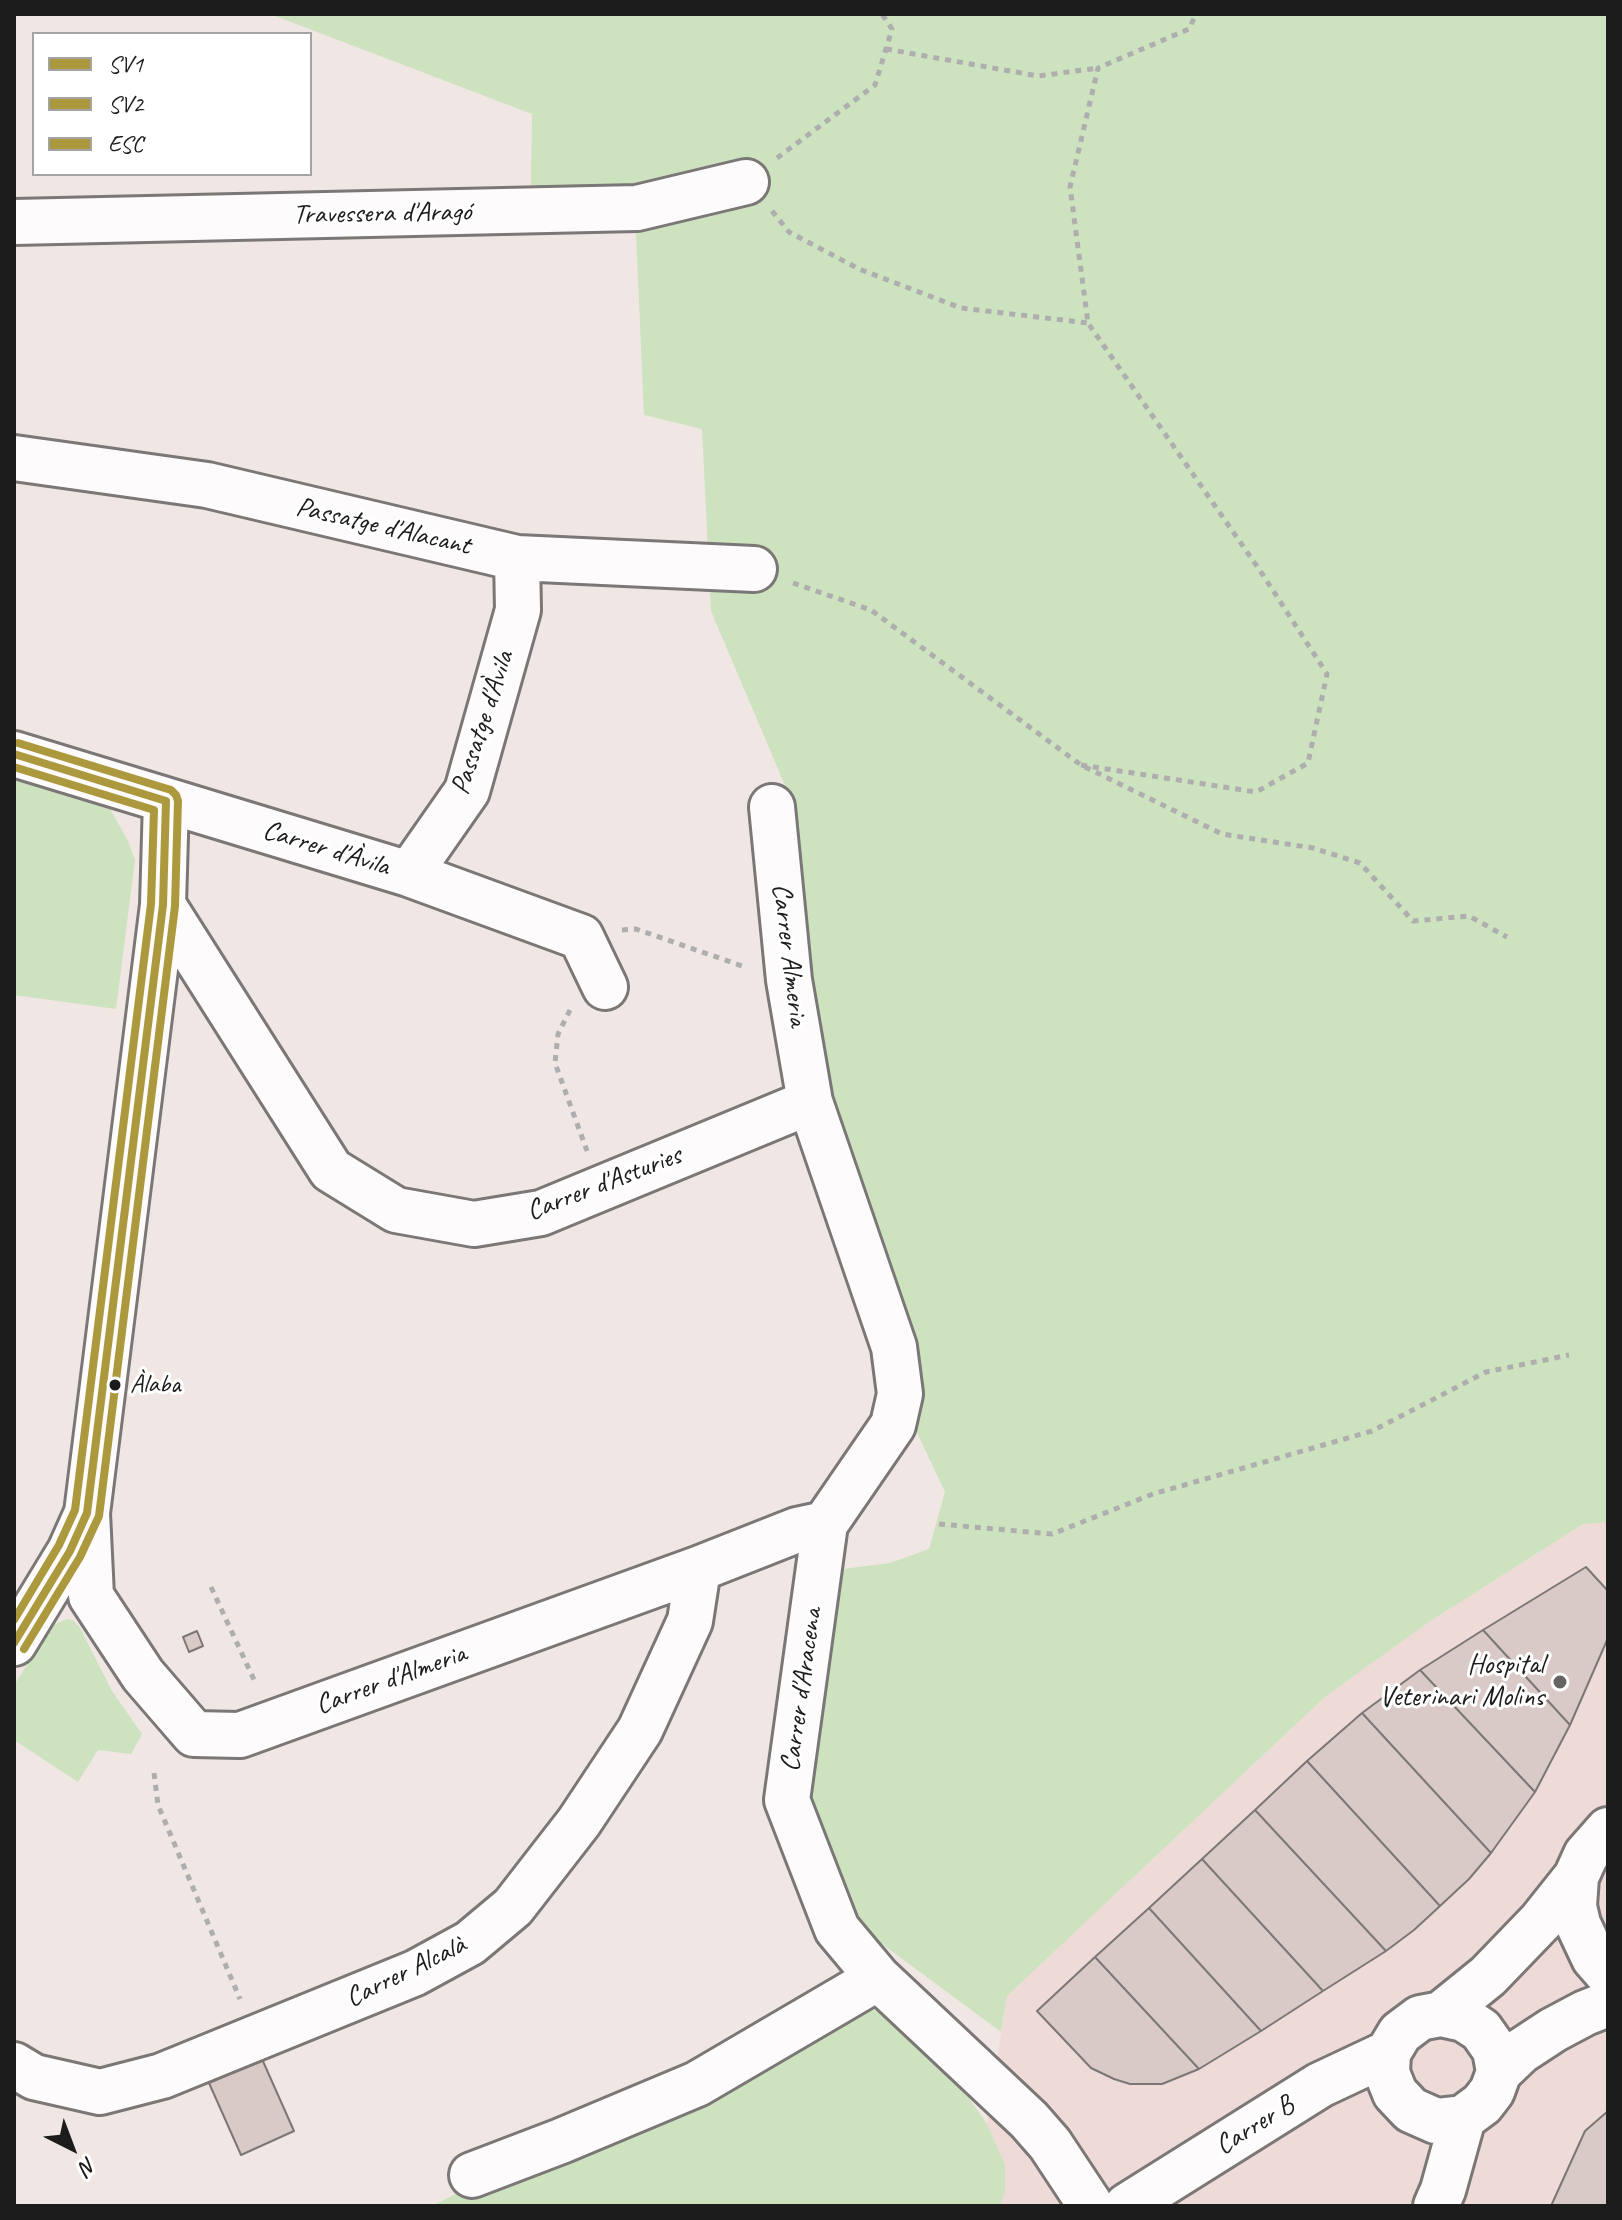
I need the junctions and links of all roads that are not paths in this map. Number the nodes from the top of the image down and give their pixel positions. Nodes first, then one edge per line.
1 (746, 182) road end
2 (14, 222) edge
3 (14, 458) edge
4 (517, 558) junction
5 (754, 569) road end
6 (14, 754) edge
7 (166, 801) junction
8 (772, 807) dead end
9 (409, 874) junction
10 (163, 905) junction
11 (605, 987) dead end
12 (810, 1102) junction
13 (87, 1513) junction
14 (825, 1524) junction
15 (698, 1569) junction
16 (46, 1590) junction
17 (91, 1596) junction
18 (14, 1643) edge
19 (1608, 1830) edge
20 (1576, 1877) junction
21 (1608, 1974) edge
22 (878, 1978) junction
23 (1608, 2004) edge
24 (1441, 2014) junction
25 (1388, 2053) junction
26 (14, 2065) edge
27 (1499, 2072) junction
28 (1463, 2118) junction
29 (472, 2175) dead end
30 (1091, 2206) edge
31 (1127, 2206) edge
32 (1436, 2206) edge

1 - 2 street, Travessera d'Aragó
3 - 4 street, Passatge d'Alacant
4 - 5 street, Passatge d'Alacant
4 - 9 street, Passatge d'Àvila
6 - 7 street, Carrer d'Àvila
7 - 9 street, Carrer d'Àvila
7 - 10 street
8 - 12 street, Carrer Almeria
9 - 11 street, Carrer d'Àvila
10 - 12 street, Carrer d'Asturies
10 - 13 street
12 - 14 street, Carrer d'Aracena
13 - 16 street
13 - 17 street
14 - 15 street, Carrer d'Almeria
14 - 22 street, Carrer d'Aracena
15 - 17 street, Carrer d'Almeria
15 - 26 street, Carrer Alcalà
16 - 17 street
16 - 18 street
19 - 20 street, Carrer B
20 - 21 street
20 - 24 street, Carrer B
22 - 29 street
22 - 30 street, Carrer d'Aracena
23 - 27 street
24 - 25 street, Carrer B
24 - 27 street
25 - 28 street
25 - 31 street, Carrer B
27 - 28 street
28 - 32 street

